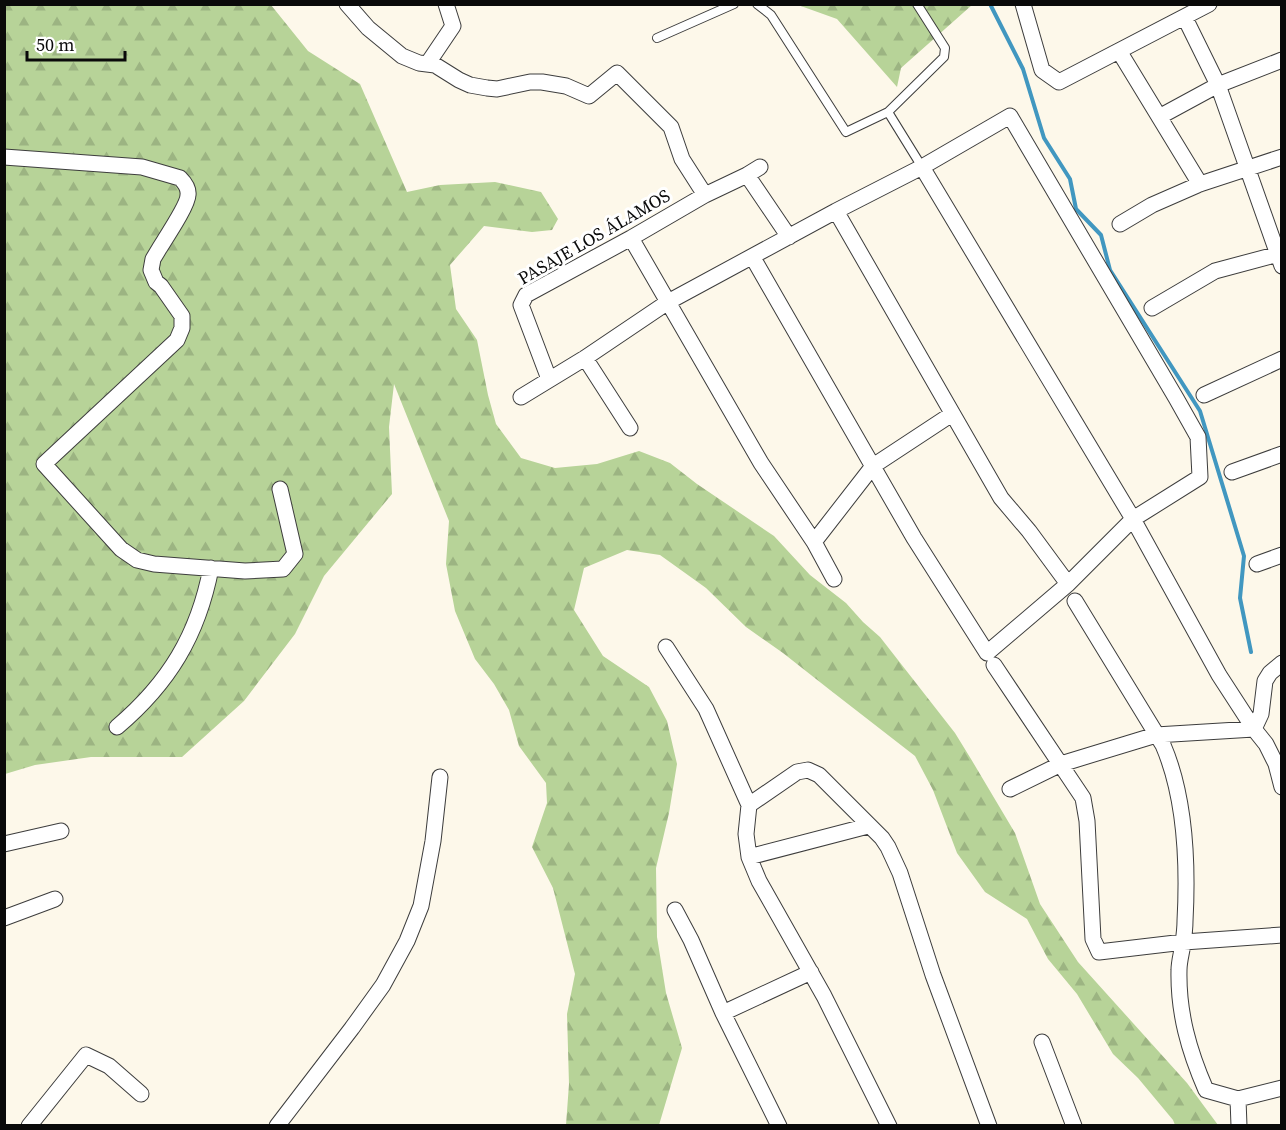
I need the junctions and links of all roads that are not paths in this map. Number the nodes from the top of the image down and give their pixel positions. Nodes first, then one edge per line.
1 (347, 4) edge
2 (446, 4) edge
3 (734, 4) edge
4 (757, 4) edge
5 (917, 4) edge
6 (1023, 4) edge
7 (1209, 4) edge
8 (1185, 18) junction
9 (657, 38) dead end
10 (1119, 51) junction
11 (1281, 60) edge
12 (428, 63) junction
13 (1218, 85) junction
14 (888, 112) junction
15 (1159, 117) junction
16 (4, 157) edge
17 (1281, 157) edge
18 (921, 167) junction
19 (1248, 169) junction
20 (1200, 184) junction
21 (705, 195) junction
22 (836, 211) junction
23 (1120, 224) dead end
24 (789, 237) junction
25 (632, 238) junction
26 (1280, 257) edge
27 (753, 258) junction
28 (669, 302) junction
29 (1152, 308) dead end
30 (585, 358) junction
31 (1281, 359) edge
32 (549, 380) junction
33 (1204, 395) dead end
34 (521, 397) dead end
35 (952, 414) junction
36 (630, 428) dead end
37 (1281, 454) edge
38 (873, 466) junction
39 (1232, 472) dead end
40 (280, 489) dead end
41 (1133, 519) junction
42 (814, 542) junction
43 (1281, 555) edge
44 (1257, 564) dead end
45 (211, 568) junction
46 (834, 579) dead end
47 (1068, 584) junction
48 (1076, 601) dead end
49 (666, 647) dead end
50 (1281, 663) edge
51 (994, 665) dead end
52 (117, 727) dead end
53 (1254, 729) junction
54 (1156, 735) junction
55 (1279, 763) edge
56 (1061, 764) junction
57 (440, 777) dead end
58 (1281, 787) edge
59 (1010, 789) dead end
60 (749, 805) junction
61 (868, 826) junction
62 (61, 831) dead end
63 (4, 844) edge
64 (749, 857) junction
65 (55, 899) dead end
66 (675, 910) dead end
67 (4, 918) edge
68 (1281, 935) edge
69 (1184, 942) junction
70 (811, 972) junction
71 (723, 1013) junction
72 (1042, 1042) dead end
73 (1281, 1088) edge
74 (141, 1094) dead end
75 (1238, 1099) junction
76 (29, 1125) edge
77 (277, 1125) edge
78 (779, 1125) edge
79 (889, 1125) edge
80 (989, 1125) edge
81 (1074, 1125) edge
82 (1239, 1125) edge

1 - 12 street
2 - 12 street
3 - 9 lane
4 - 14 lane
5 - 14 lane
6 - 10 street
7 - 8 street
8 - 10 street
8 - 13 street
10 - 15 street
11 - 13 street
12 - 21 street
13 - 15 street
13 - 19 street
14 - 18 lane
15 - 20 street
16 - 45 street
17 - 19 street
18 - 22 street
18 - 41 street
18 - 41 street
19 - 20 street
19 - 26 street
20 - 23 street
21 - 24 street, PASAJE LOS ÁLAMOS
21 - 25 street, PASAJE LOS ÁLAMOS
22 - 24 street
22 - 35 street
24 - 27 street
25 - 28 street
25 - 32 street, PASAJE LOS ÁLAMOS
26 - 29 street
27 - 28 street
27 - 38 street
28 - 30 street
28 - 42 street
30 - 32 street
30 - 36 street
31 - 33 street
32 - 34 street
35 - 38 street
35 - 47 street
37 - 39 street
38 - 42 street
38 - 47 street
40 - 45 street
41 - 47 street
41 - 53 street
42 - 46 street
43 - 44 street
45 - 52 street
48 - 54 street
49 - 60 street
50 - 53 street
51 - 56 street
53 - 54 street
53 - 55 street
54 - 56 street
54 - 69 street
55 - 58 street
56 - 59 street
56 - 69 street
57 - 77 street
60 - 61 street
60 - 64 street
61 - 64 street
61 - 80 street
62 - 63 street
64 - 70 street
65 - 67 street
66 - 71 street
68 - 69 street
69 - 75 street
70 - 71 street
70 - 79 street
71 - 78 street
72 - 81 street
73 - 75 street
74 - 76 street
75 - 82 street

